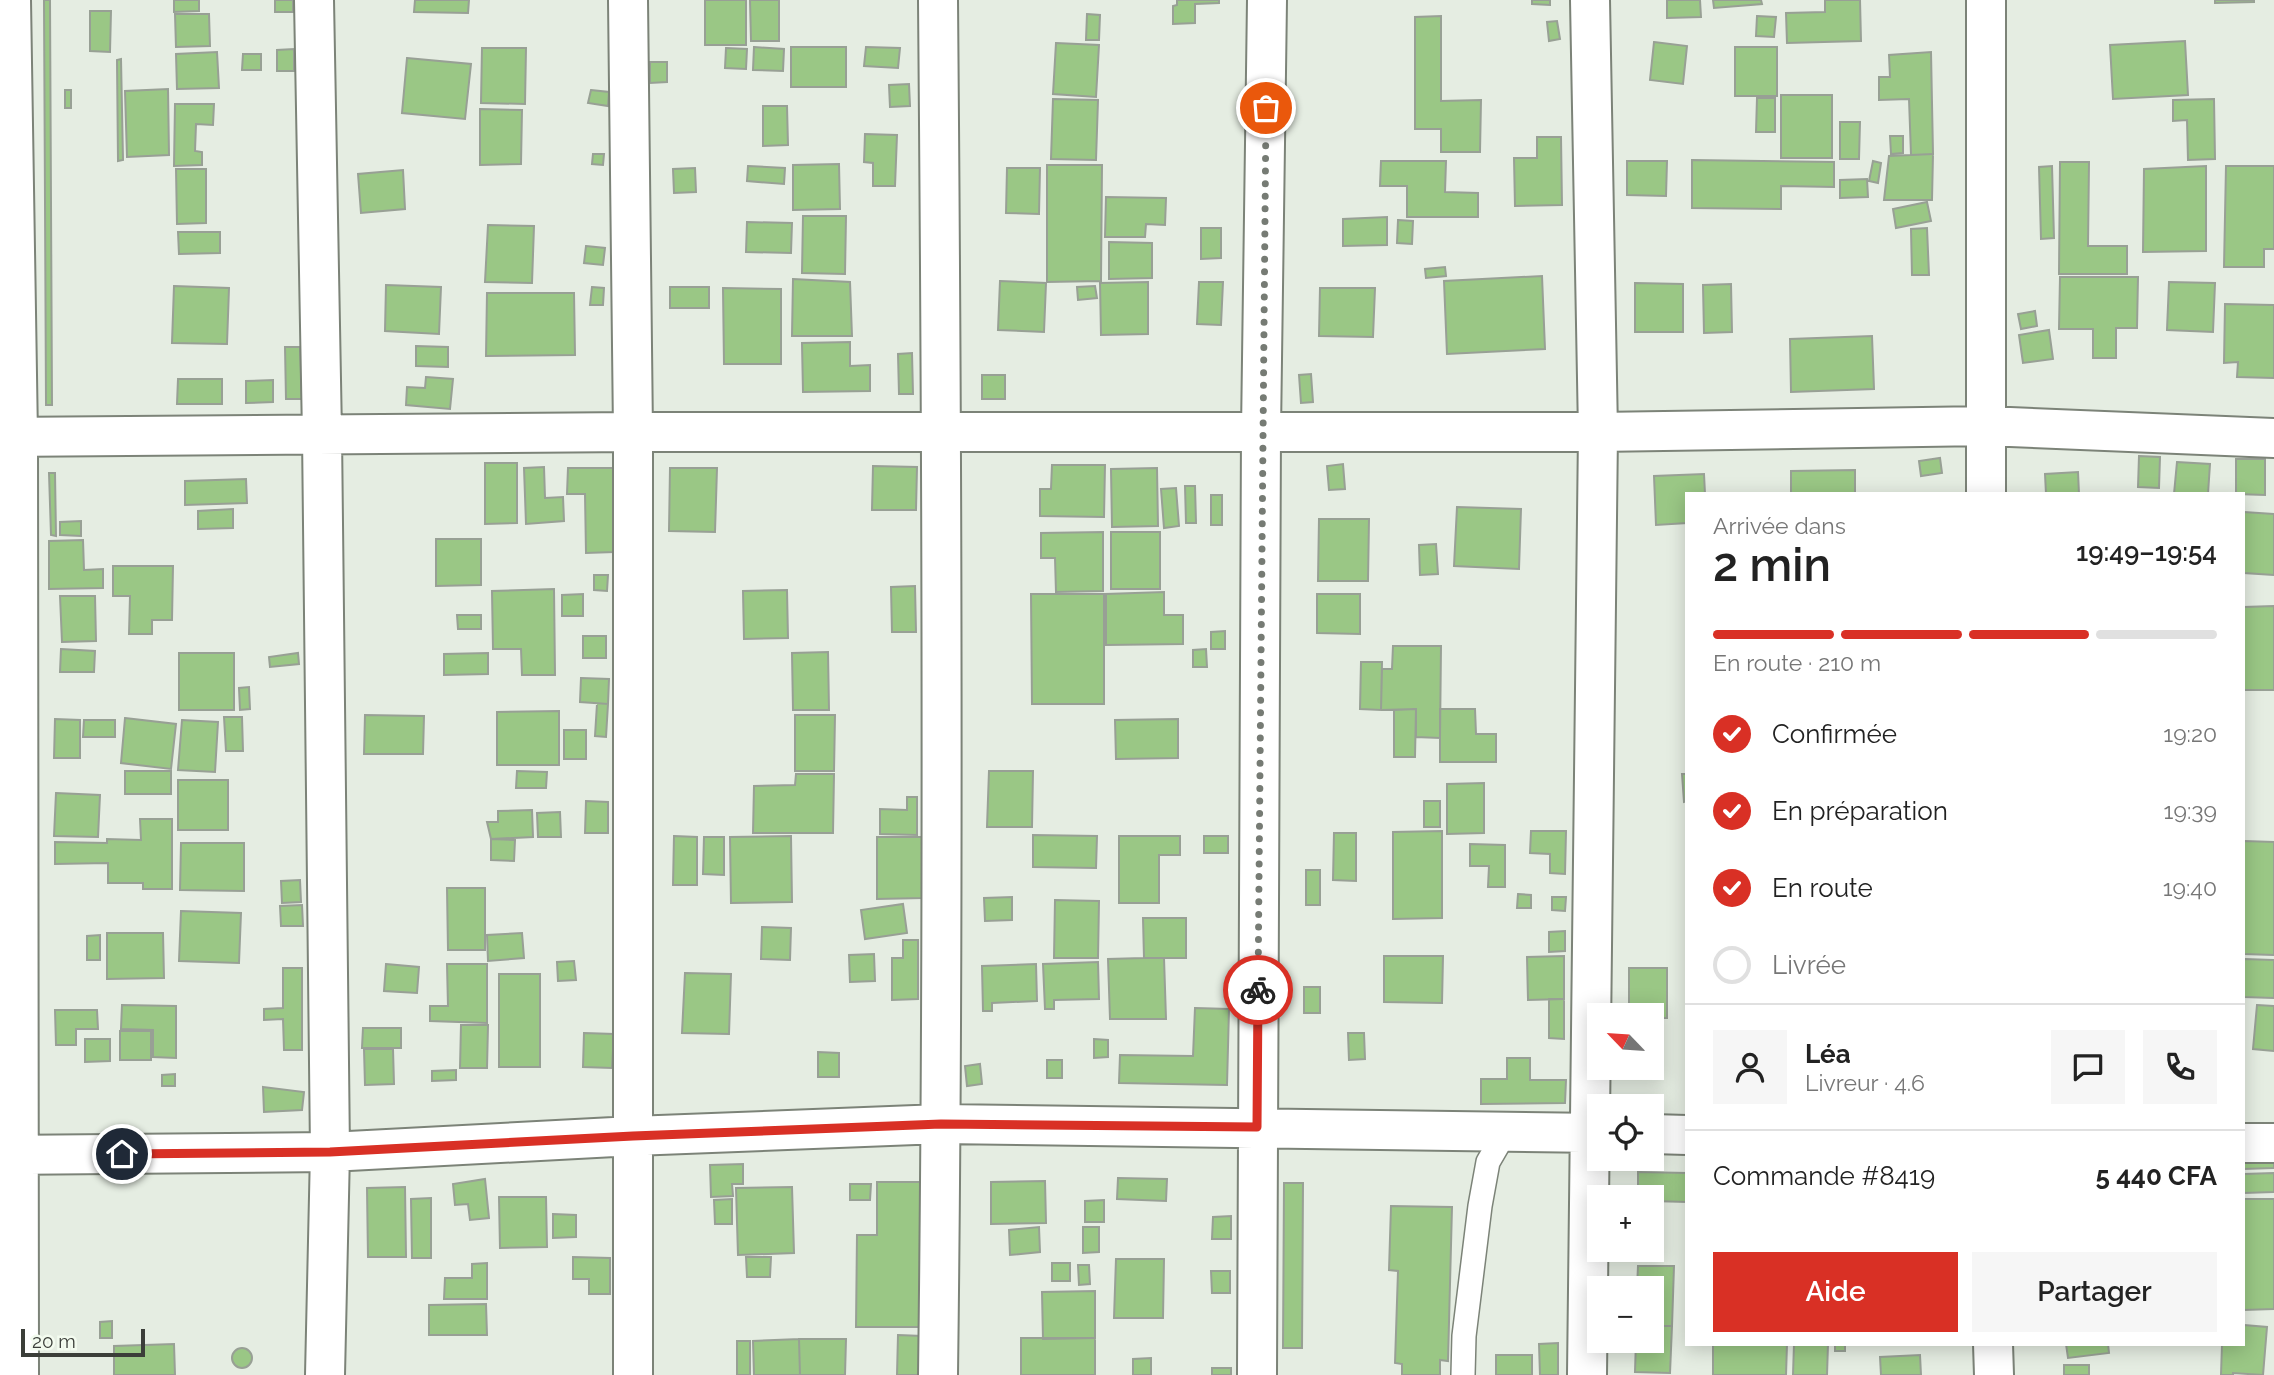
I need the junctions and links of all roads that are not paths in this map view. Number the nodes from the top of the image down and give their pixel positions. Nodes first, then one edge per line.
1 (11, 0) edge
2 (314, 0) edge
3 (628, 0) edge
4 (939, 0) edge
5 (1267, 0) edge
6 (1590, 0) edge
7 (1986, 0) edge
8 (1986, 426) junction
9 (1261, 431) junction
10 (633, 432) junction
11 (942, 432) junction
12 (1598, 432) junction
13 (322, 434) junction
14 (9, 437) edge
15 (2274, 438) edge
16 (1986, 492) edge
17 (1594, 1094) edge
18 (941, 1124) junction
19 (1257, 1127) junction
20 (1506, 1131) junction
21 (1587, 1133) edge
22 (1664, 1134) edge
23 (1685, 1135) edge
24 (633, 1136) junction
25 (2245, 1143) edge
26 (2274, 1143) edge
27 (330, 1152) junction
28 (9, 1155) edge
29 (1593, 1171) edge
30 (1993, 1346) edge
31 (19, 1375) edge
32 (325, 1375) edge
33 (633, 1375) edge
34 (938, 1375) edge
35 (1257, 1375) edge
36 (1463, 1375) edge
37 (1587, 1375) edge
38 (1994, 1375) edge

1 - 14 street
2 - 13 street
3 - 10 street
4 - 11 street
5 - 9 street
6 - 12 street
7 - 8 street
8 - 12 street
8 - 15 street
8 - 16 street
9 - 11 street
9 - 12 street
9 - 19 street
10 - 11 street
10 - 13 street
10 - 24 street
11 - 18 street
12 - 17 street
13 - 14 street
13 - 27 street
14 - 28 street
18 - 19 street
18 - 24 street
18 - 34 street
19 - 20 street
19 - 35 street
20 - 21 street
20 - 36 lane
22 - 23 street
24 - 27 street
24 - 33 street
25 - 26 street
27 - 28 street
27 - 32 street
28 - 31 street
29 - 37 street
30 - 38 street

